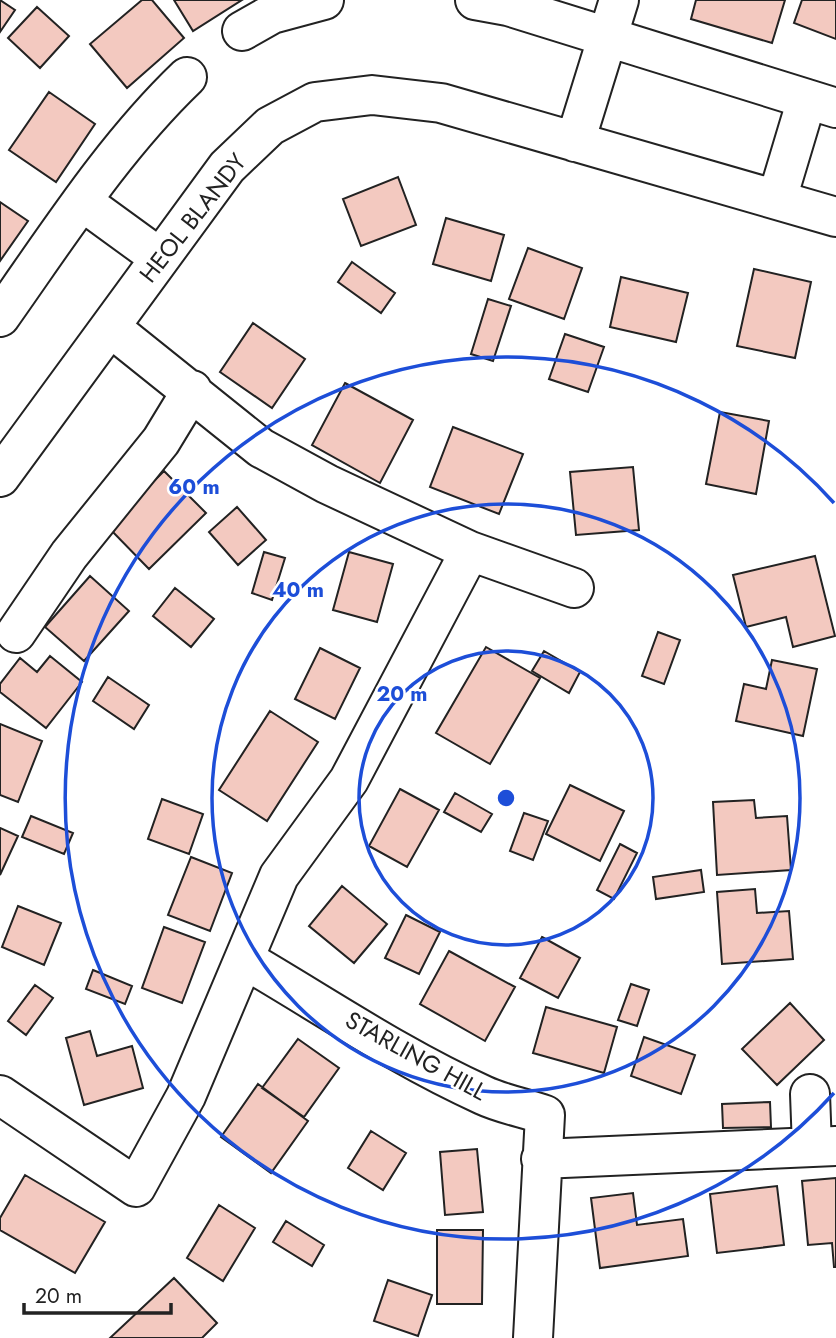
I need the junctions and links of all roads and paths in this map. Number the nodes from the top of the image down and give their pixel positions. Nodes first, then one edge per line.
1 (324, 0) edge
2 (475, 0) edge
3 (619, 0) edge
4 (242, 30) dead end
5 (607, 38) junction
6 (187, 77) dead end
7 (821, 104) edge
8 (575, 142) junction
9 (782, 201) junction
10 (83, 202) junction
11 (836, 217) edge
12 (160, 258) junction
13 (0, 317) edge
14 (110, 327) junction
15 (192, 390) junction
16 (0, 477) edge
17 (470, 551) junction
18 (574, 588) dead end
19 (16, 633) dead end
20 (244, 959) junction
21 (810, 1094) dead end
22 (0, 1095) edge
23 (824, 1146) edge
24 (541, 1159) junction
25 (533, 1338) edge

1 - 4 street
2 - 5 street
3 - 5 street
5 - 7 street
5 - 8 street
6 - 10 street
7 - 9 street
8 - 9 street, HEOL BLANDY
8 - 12 street, HEOL BLANDY
9 - 11 street, HEOL BLANDY
10 - 12 street
10 - 13 street
12 - 14 street, HEOL BLANDY
14 - 15 street
14 - 16 street, HEOL BLANDY
15 - 17 street
15 - 19 street
17 - 18 street
17 - 20 street
20 - 22 street
20 - 24 street, STARLING HILL
21 - 23 street
23 - 24 street
24 - 25 street, STARLING HILL

